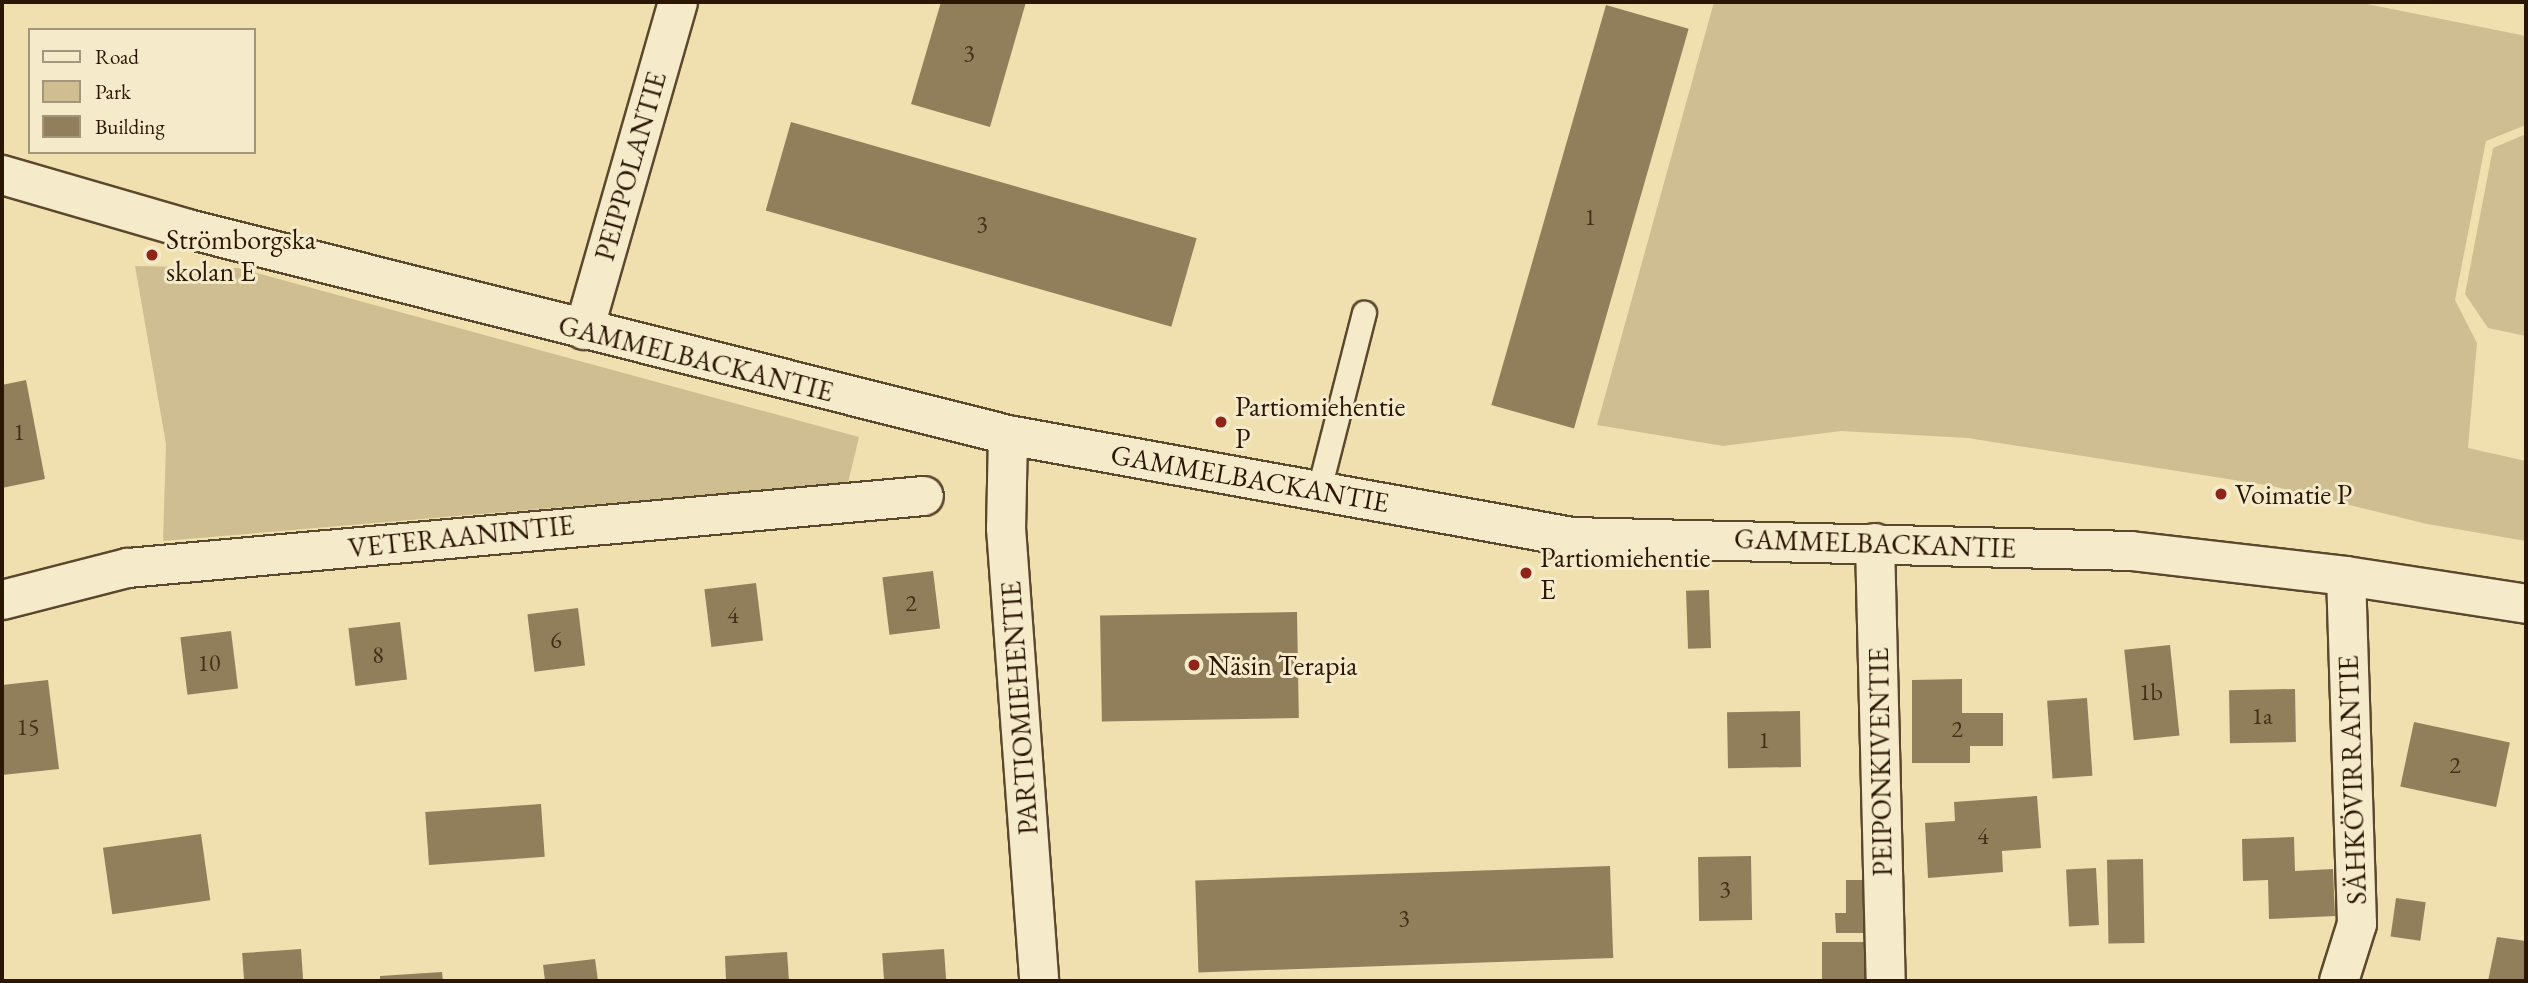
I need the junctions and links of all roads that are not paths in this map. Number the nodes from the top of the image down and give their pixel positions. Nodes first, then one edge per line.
1 (678, 2) edge
2 (2, 175) edge
3 (1364, 313) dead end
4 (584, 330) junction
5 (1008, 435) junction
6 (1319, 489) junction
7 (924, 496) dead end
8 (1875, 543) junction
9 (2346, 576) junction
10 (2, 600) edge
11 (2526, 604) edge
12 (1039, 981) edge
13 (1886, 981) edge
14 (2339, 981) edge

1 - 4 street, PEIPPOLANTIE
2 - 4 street, GAMMELBACKANTIE
3 - 6 lane
4 - 5 street, GAMMELBACKANTIE
5 - 6 street, GAMMELBACKANTIE
5 - 12 street, PARTIOMIEHENTIE
6 - 8 street, GAMMELBACKANTIE
7 - 10 street, VETERAANINTIE
8 - 9 street, GAMMELBACKANTIE
8 - 13 street, PEIPONKIVENTIE
9 - 11 street, GAMMELBACKANTIE
9 - 14 street, SÄHKÖVIRRANTIE

